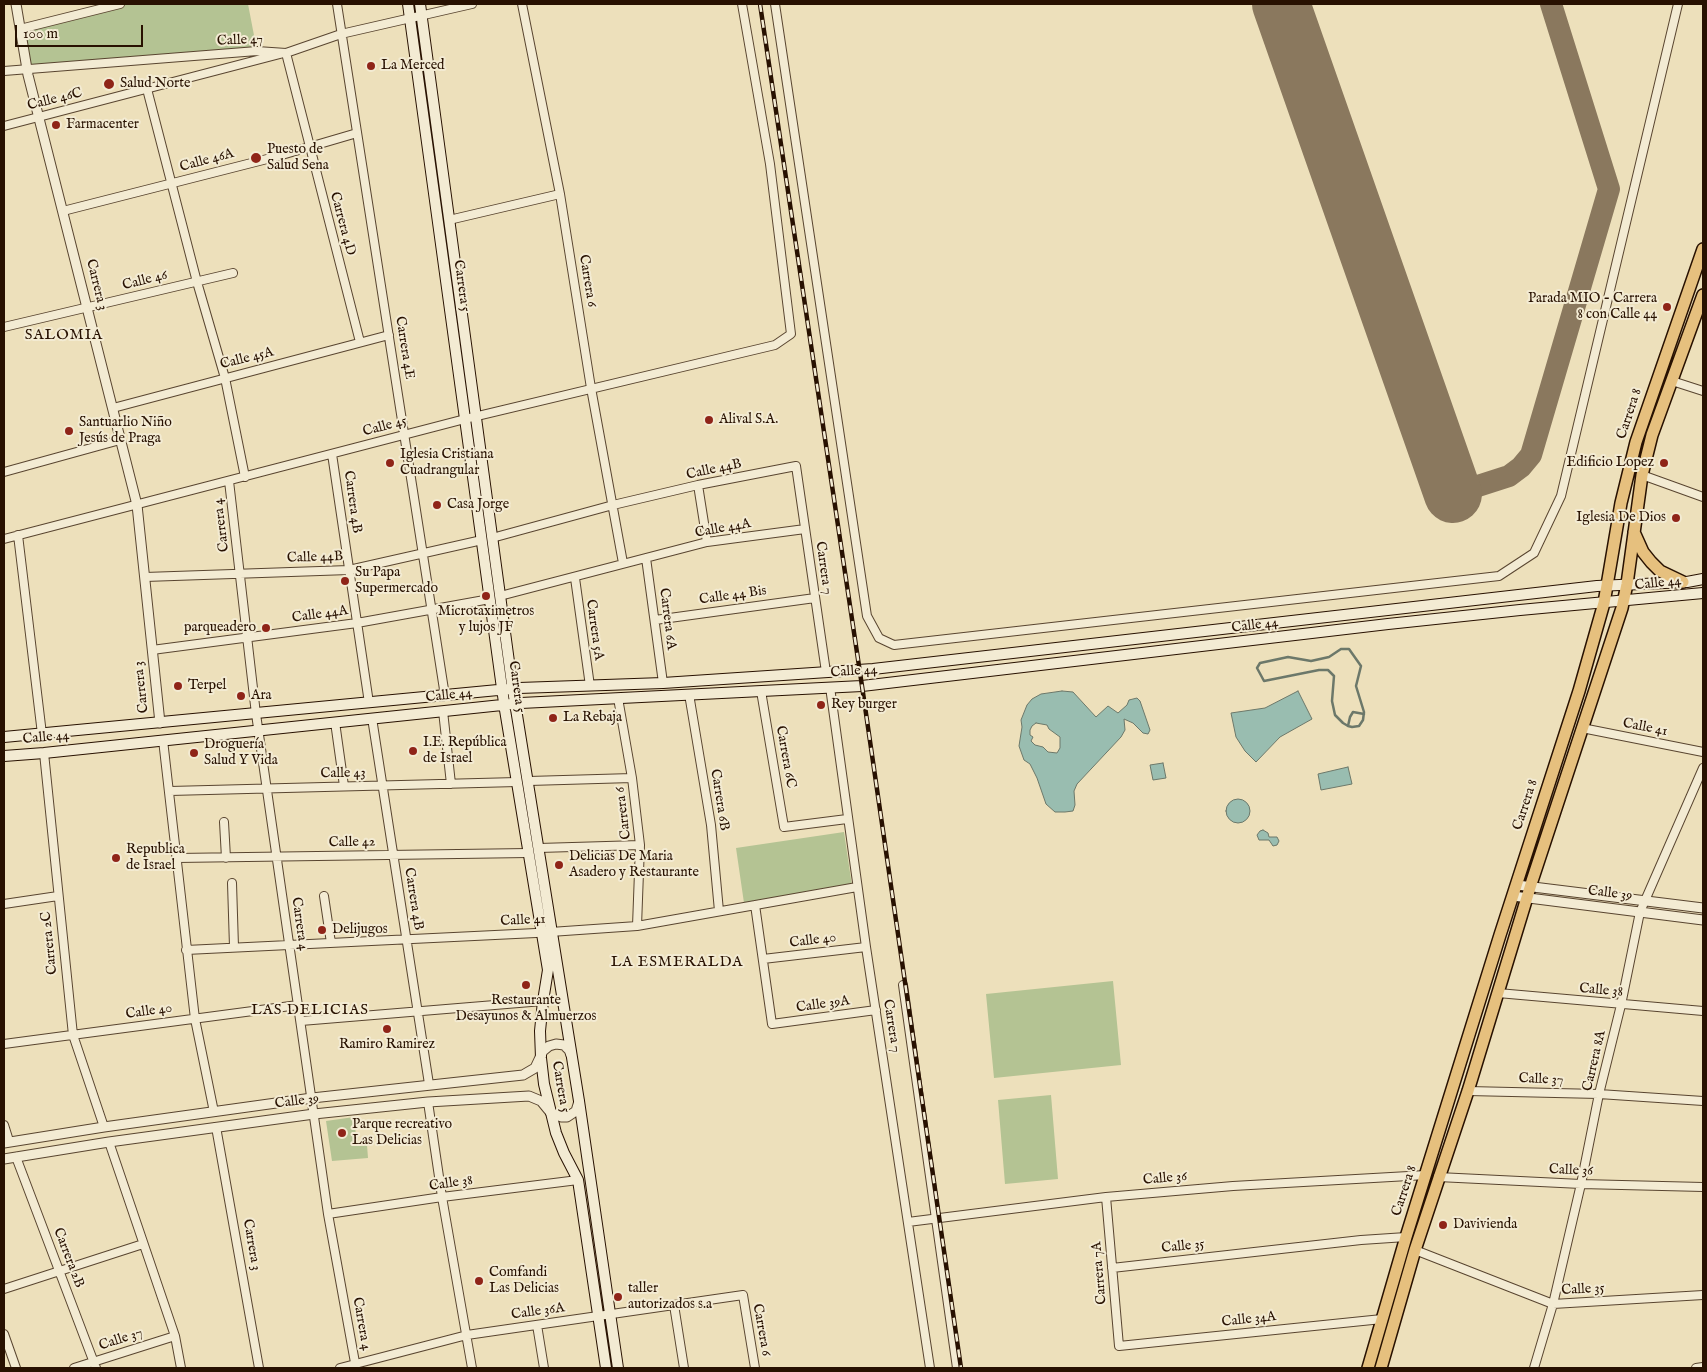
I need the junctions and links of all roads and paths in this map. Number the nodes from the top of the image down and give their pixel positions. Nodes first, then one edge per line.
1 (16, 4) edge
2 (120, 4) edge
3 (337, 4) edge
4 (408, 4) edge
5 (420, 4) edge
6 (472, 4) edge
7 (522, 4) edge
8 (742, 4) edge
9 (775, 4) edge
10 (1678, 4) edge
11 (422, 15) junction
12 (410, 18) junction
13 (20, 29) junction
14 (341, 34) junction
15 (286, 53) junction
16 (27, 69) junction
17 (4, 71) edge
18 (147, 89) junction
19 (39, 117) junction
20 (4, 126) edge
21 (357, 133) junction
22 (309, 147) junction
23 (172, 183) junction
24 (560, 194) junction
25 (63, 210) junction
26 (449, 220) junction
27 (1703, 249) edge
28 (233, 273) dead end
29 (197, 282) junction
30 (1703, 295) edge
31 (87, 308) junction
32 (4, 327) edge
33 (389, 335) junction
34 (360, 342) junction
35 (225, 378) junction
36 (1672, 381) junction
37 (591, 388) junction
38 (1703, 391) edge
39 (113, 408) junction
40 (471, 417) junction
41 (404, 435) junction
42 (120, 440) junction
43 (332, 454) junction
44 (796, 466) joint
45 (4, 472) edge
46 (1642, 474) junction
47 (245, 477) junction
48 (229, 481) junction
49 (698, 485) junction
50 (1703, 497) edge
51 (137, 505) junction
52 (613, 505) junction
53 (805, 529) junction
54 (1634, 529) junction
55 (18, 535) junction
56 (4, 539) edge
57 (487, 539) junction
58 (707, 542) junction
59 (423, 554) junction
60 (646, 558) junction
61 (623, 563) junction
62 (349, 570) junction
63 (240, 573) junction
64 (145, 577) junction
65 (574, 578) junction
66 (1703, 579) edge
67 (1683, 582) junction
68 (1627, 584) junction
69 (1607, 586) junction
70 (1703, 593) edge
71 (495, 598) junction
72 (814, 598) junction
73 (1623, 602) junction
74 (1604, 603) junction
75 (432, 610) junction
76 (655, 620) junction
77 (357, 623) junction
78 (247, 638) junction
79 (152, 650) junction
80 (826, 672) junction
81 (663, 683) junction
82 (590, 686) junction
83 (830, 687) junction
84 (508, 690) junction
85 (761, 691) junction
86 (689, 694) junction
87 (445, 696) junction
88 (618, 698) junction
89 (369, 703) junction
90 (516, 703) junction
91 (505, 704) junction
92 (443, 711) junction
93 (256, 714) junction
94 (372, 718) junction
95 (336, 722) junction
96 (160, 723) junction
97 (1582, 728) junction
98 (259, 729) junction
99 (42, 734) junction
100 (4, 738) edge
101 (163, 740) junction
102 (1703, 752) edge
103 (44, 753) junction
104 (4, 756) edge
105 (1703, 768) edge
106 (632, 778) junction
107 (529, 781) junction
108 (517, 782) junction
109 (451, 784) junction
110 (344, 786) junction
111 (383, 786) junction
112 (267, 788) junction
113 (170, 791) junction
114 (848, 819) junction
115 (224, 822) dead end
116 (640, 845) junction
117 (539, 848) junction
118 (528, 853) junction
119 (393, 855) junction
120 (277, 856) junction
121 (177, 858) junction
122 (226, 858) junction
123 (232, 884) dead end
124 (1517, 885) junction
125 (1530, 886) junction
126 (857, 887) junction
127 (58, 896) junction
128 (324, 896) dead end
129 (1513, 896) junction
130 (1526, 898) junction
131 (1644, 901) junction
132 (4, 904) edge
133 (755, 905) junction
134 (1703, 908) edge
135 (718, 911) junction
136 (1640, 912) junction
137 (1703, 920) edge
138 (636, 926) junction
139 (553, 932) junction
140 (541, 933) junction
141 (406, 939) junction
142 (331, 943) junction
143 (290, 945) junction
144 (234, 947) junction
145 (866, 947) junction
146 (186, 950) junction
147 (763, 959) junction
148 (903, 985) dead end
149 (1498, 993) junction
150 (543, 1001) junction
151 (298, 1005) junction
152 (1621, 1005) junction
153 (876, 1010) junction
154 (417, 1012) junction
155 (1703, 1012) edge
156 (195, 1018) junction
157 (301, 1021) junction
158 (72, 1035) junction
159 (4, 1044) edge
160 (572, 1057) junction
161 (541, 1058) junction
162 (429, 1084) junction
163 (1468, 1091) junction
164 (1599, 1094) junction
165 (312, 1098) junction
166 (580, 1101) junction
167 (1703, 1101) edge
168 (428, 1102) junction
169 (214, 1112) junction
170 (550, 1112) junction
171 (314, 1114) junction
172 (4, 1126) edge
173 (104, 1127) junction
174 (216, 1127) junction
175 (6, 1142) edge
176 (109, 1142) junction
177 (16, 1157) junction
178 (4, 1159) edge
179 (1426, 1175) junction
180 (1438, 1177) junction
181 (578, 1180) junction
182 (1581, 1184) junction
183 (1703, 1187) edge
184 (442, 1197) junction
185 (1106, 1197) junction
186 (328, 1214) junction
187 (936, 1218) junction
188 (908, 1222) junction
189 (1406, 1237) junction
190 (144, 1244) junction
191 (1415, 1250) junction
192 (1112, 1268) junction
193 (60, 1271) junction
194 (4, 1289) edge
195 (743, 1295) joint
196 (1703, 1295) edge
197 (1553, 1304) junction
198 (674, 1305) junction
199 (610, 1314) junction
200 (598, 1316) junction
201 (1382, 1319) junction
202 (537, 1325) junction
203 (4, 1334) edge
204 (467, 1335) junction
205 (175, 1336) junction
206 (1119, 1346) joint
207 (95, 1365) edge
208 (355, 1366) edge
209 (1703, 1367) edge
210 (16, 1368) edge
211 (74, 1368) edge
212 (181, 1368) edge
213 (259, 1368) edge
214 (340, 1368) edge
215 (472, 1368) edge
216 (544, 1368) edge
217 (606, 1368) edge
218 (618, 1368) edge
219 (684, 1368) edge
220 (755, 1368) edge
221 (930, 1368) edge
222 (957, 1368) edge
223 (1368, 1368) edge
224 (1381, 1368) edge
225 (1534, 1368) edge
226 (1696, 1368) edge

1 - 13 street, Carrera 3
2 - 13 street
3 - 14 street, Carrera 4E
4 - 12 main road, Carrera 5
5 - 11 main road, Carrera 5
6 - 11 street, Calle 47
7 - 24 street, Carrera 6
8 - 37 street, Calle 45
9 - 10 street
11 - 12 street, Calle 47
11 - 26 main road, Carrera 5
12 - 14 street, Calle 47
12 - 40 main road, Carrera 5
13 - 16 street, Carrera 3
14 - 15 street, Calle 47
14 - 21 street, Carrera 4E
15 - 16 street, Calle 47
15 - 18 street, Calle 46C
15 - 22 street, Carrera 4D
16 - 17 street, Calle 47
16 - 19 street, Carrera 3
18 - 19 street, Calle 46C
18 - 23 street
19 - 20 street, Calle 46C
19 - 25 street, Carrera 3
21 - 22 street, Calle 46A
21 - 33 street, Carrera 4E
22 - 23 street, Calle 46A
22 - 34 street, Carrera 4D
23 - 25 street, Calle 46A
23 - 29 street
24 - 26 street
24 - 37 street, Carrera 6
25 - 31 street, Carrera 3
26 - 40 main road, Carrera 5
27 - 69 main road, Carrera 8
28 - 29 street, Calle 46
29 - 31 street, Calle 46
29 - 35 street
30 - 36 main road, Carrera 8
31 - 32 street, Calle 46
31 - 39 street, Carrera 3
33 - 34 street, Calle 45A
33 - 41 street, Carrera 4E
34 - 35 street, Calle 45A
35 - 39 street, Calle 45A
35 - 47 street
36 - 38 street
36 - 46 main road, Carrera 8
37 - 40 street, Calle 45
37 - 52 street, Carrera 6
39 - 42 street, Carrera 3
40 - 41 street, Calle 45
40 - 57 main road, Carrera 5
41 - 43 street, Calle 45
41 - 59 street, Carrera 4E
42 - 45 street
42 - 51 street, Carrera 3
43 - 47 street, Calle 45
43 - 62 street, Carrera 4B
44 - 49 street, Calle 44B
44 - 53 street, Carrera 7
46 - 50 street
46 - 54 main road, Carrera 8
47 - 48 street, Calle 45
48 - 51 street, Calle 45
48 - 63 street, Carrera 4
49 - 52 street, Calle 44B
49 - 58 street
51 - 55 street, Calle 45
51 - 64 street, Carrera 3
52 - 57 street, Calle 44B
52 - 61 street, Carrera 6
53 - 58 street, Calle 44A
53 - 72 street, Carrera 7
54 - 67 main road
54 - 68 main road, Carrera 8
55 - 56 street, Calle 45
55 - 99 street
57 - 59 street, Calle 44B
57 - 71 main road, Carrera 5
58 - 60 street, Calle 44A
59 - 62 street, Calle 44B
59 - 75 street, Carrera 4E
60 - 61 street, Calle 44A
60 - 76 street, Carrera 6A
61 - 65 street, Calle 44A
62 - 63 street, Calle 44B
62 - 77 street, Carrera 4B
63 - 64 street, Calle 44B
63 - 78 street, Carrera 4
64 - 79 street, Carrera 3
65 - 71 street, Calle 44A
65 - 82 street, Carrera 5A
66 - 67 main road, Calle 44
67 - 68 main road, Calle 44
68 - 69 main road, Calle 44
68 - 73 main road, Carrera 8
69 - 74 main road, Carrera 8
69 - 80 main road, Calle 44
70 - 73 main road, Calle 44
71 - 75 street, Calle 44A
71 - 84 main road, Carrera 5
72 - 76 street, Calle 44 Bis
72 - 80 street, Carrera 7
73 - 74 main road, Calle 44
73 - 97 main road, Carrera 8
74 - 83 main road, Calle 44
74 - 124 main road, Carrera 8
75 - 77 street, Calle 44A
75 - 87 street, Carrera 4E
76 - 81 street, Carrera 6A
77 - 78 street, Calle 44A
77 - 89 street, Carrera 4B
78 - 79 street, Calle 44A
78 - 93 street, Carrera 4
79 - 96 street, Carrera 3
80 - 81 main road, Calle 44
81 - 82 main road, Calle 44
82 - 84 main road, Calle 44
83 - 85 main road, Calle 44
83 - 114 street, Carrera 7
84 - 87 main road, Calle 44
84 - 90 main road, Carrera 5
84 - 91 main road, Carrera 5
85 - 86 main road, Calle 44
85 - 114 street, Carrera 6C
86 - 88 main road, Calle 44
86 - 135 street, Carrera 6B
87 - 89 main road, Calle 44
88 - 90 main road, Calle 44
88 - 106 street, Carrera 6
89 - 93 main road, Calle 44
90 - 91 main road, Calle 44
90 - 107 main road, Carrera 5
91 - 92 main road, Calle 44
91 - 108 main road, Carrera 5
92 - 94 main road, Calle 44
92 - 109 street
93 - 96 main road, Calle 44
93 - 98 street, Carrera 4
94 - 95 main road, Calle 44
94 - 111 street, Carrera 4B
95 - 98 main road, Calle 44
95 - 110 street
96 - 99 main road, Calle 44
97 - 102 street, Calle 41
97 - 125 main road, Carrera 8
98 - 101 main road, Calle 44
98 - 112 street, Carrera 4
99 - 100 main road, Calle 44
101 - 103 main road, Calle 44
101 - 113 street
103 - 104 main road, Calle 44
103 - 127 street, Carrera 2C
105 - 131 street, Carrera 8A
106 - 107 street
106 - 116 street, Carrera 6
107 - 117 main road, Carrera 5
108 - 109 street, Calle 43
108 - 118 main road, Carrera 5
109 - 111 street, Calle 43
110 - 111 street, Calle 43
110 - 112 street, Calle 43
111 - 119 street, Carrera 4B
112 - 113 street, Calle 43
112 - 120 street, Carrera 4
113 - 121 street
114 - 126 street, Carrera 7
115 - 122 street
116 - 117 street
116 - 138 street, Carrera 6
117 - 139 main road, Carrera 5
118 - 119 street, Calle 42
118 - 140 main road, Carrera 5
119 - 120 street, Calle 42
119 - 141 street, Carrera 4B
120 - 122 street, Calle 42
120 - 143 street, Carrera 4
121 - 122 street, Calle 42
121 - 146 street
123 - 144 street
124 - 125 street, Calle 39
124 - 129 main road, Carrera 8
125 - 130 main road, Carrera 8
125 - 131 street, Calle 39
126 - 133 street, Calle 41
126 - 145 street, Carrera 7
127 - 132 street
127 - 158 street, Carrera 2C
128 - 142 street
129 - 130 street, Calle 39
129 - 179 main road, Carrera 8
130 - 136 street, Calle 39
130 - 149 main road, Carrera 8
131 - 134 street, Calle 39
131 - 136 street, Carrera 8A
133 - 135 street, Calle 41
133 - 147 street
135 - 138 street, Calle 41
136 - 137 street, Calle 39
136 - 152 street, Carrera 8A
138 - 139 street, Calle 41
139 - 140 street, Calle 41
139 - 160 main road, Carrera 5
140 - 141 street, Calle 41
140 - 150 main road, Carrera 5
141 - 142 street, Calle 41
141 - 154 street, Carrera 4B
142 - 143 street, Calle 41
143 - 144 street, Calle 41
143 - 151 street, Carrera 4
144 - 146 street, Calle 41
145 - 147 street, Calle 40
145 - 153 street, Carrera 7
146 - 156 street
147 - 153 street, Calle 39A
148 - 187 street
149 - 152 street, Calle 38
149 - 163 main road, Carrera 8
150 - 154 street
150 - 161 main road, Carrera 5
151 - 156 street, Calle 40
151 - 157 street, Carrera 4
152 - 155 street, Calle 38
152 - 164 street, Carrera 8A
153 - 188 street, Carrera 7
154 - 157 street
154 - 162 street, Carrera 4B
156 - 158 street, Calle 40
156 - 169 street
157 - 165 street, Carrera 4
158 - 159 street, Calle 40
158 - 173 street, Carrera 2C
160 - 161 street, Calle 39
160 - 166 main road, Carrera 5
161 - 162 street, Calle 39
161 - 170 main road, Carrera 5
162 - 165 street, Calle 39
163 - 164 street, Calle 37
163 - 180 main road, Carrera 8
164 - 167 street, Calle 37
164 - 182 street, Carrera 8A
165 - 169 street, Calle 39
165 - 171 street, Carrera 4
166 - 170 street
166 - 199 main road, Carrera 5
168 - 170 street, Calle 39
168 - 171 street, Calle 39
168 - 184 street
169 - 173 street, Calle 39
170 - 181 main road, Carrera 5
171 - 174 street, Calle 39
171 - 186 street, Carrera 4
172 - 175 street
173 - 175 street, Calle 39
174 - 176 street, Calle 39
174 - 213 street, Carrera 3
176 - 177 street, Calle 39
176 - 190 street
177 - 178 street, Calle 39
177 - 193 street, Carrera 2B
179 - 185 street, Calle 36
179 - 189 main road, Carrera 8
180 - 182 street, Calle 36
180 - 191 main road, Carrera 8
181 - 184 street, Calle 38
181 - 200 main road, Carrera 5
182 - 183 street, Calle 36
182 - 197 street, Carrera 8A
184 - 186 street, Calle 38
184 - 204 street
185 - 187 street, Calle 36
185 - 192 street, Carrera 7A
186 - 208 street, Carrera 4
187 - 188 street, Calle 36
187 - 222 street
188 - 221 street, Carrera 7
189 - 192 street, Calle 35
189 - 201 main road, Carrera 8
190 - 193 street
190 - 205 street
191 - 197 street, Calle 35
191 - 224 main road, Carrera 8
192 - 206 street, Carrera 7A
193 - 194 street
193 - 207 street, Carrera 2B
195 - 198 street, Calle 36A
195 - 220 street, Carrera 6
196 - 197 street, Calle 35
197 - 225 street, Carrera 8A
198 - 199 street, Calle 36A
198 - 219 street
199 - 200 street, Calle 36A
199 - 218 main road, Carrera 5
200 - 202 street, Calle 36A
200 - 217 main road, Carrera 5
201 - 206 street, Calle 34A
201 - 223 main road, Carrera 8
202 - 204 street, Calle 36A
202 - 216 street
203 - 210 street
204 - 208 street, Calle 36A
204 - 215 street
205 - 207 street, Calle 37
205 - 212 street
207 - 211 street, Calle 37
208 - 214 street, Calle 36A
209 - 226 street

